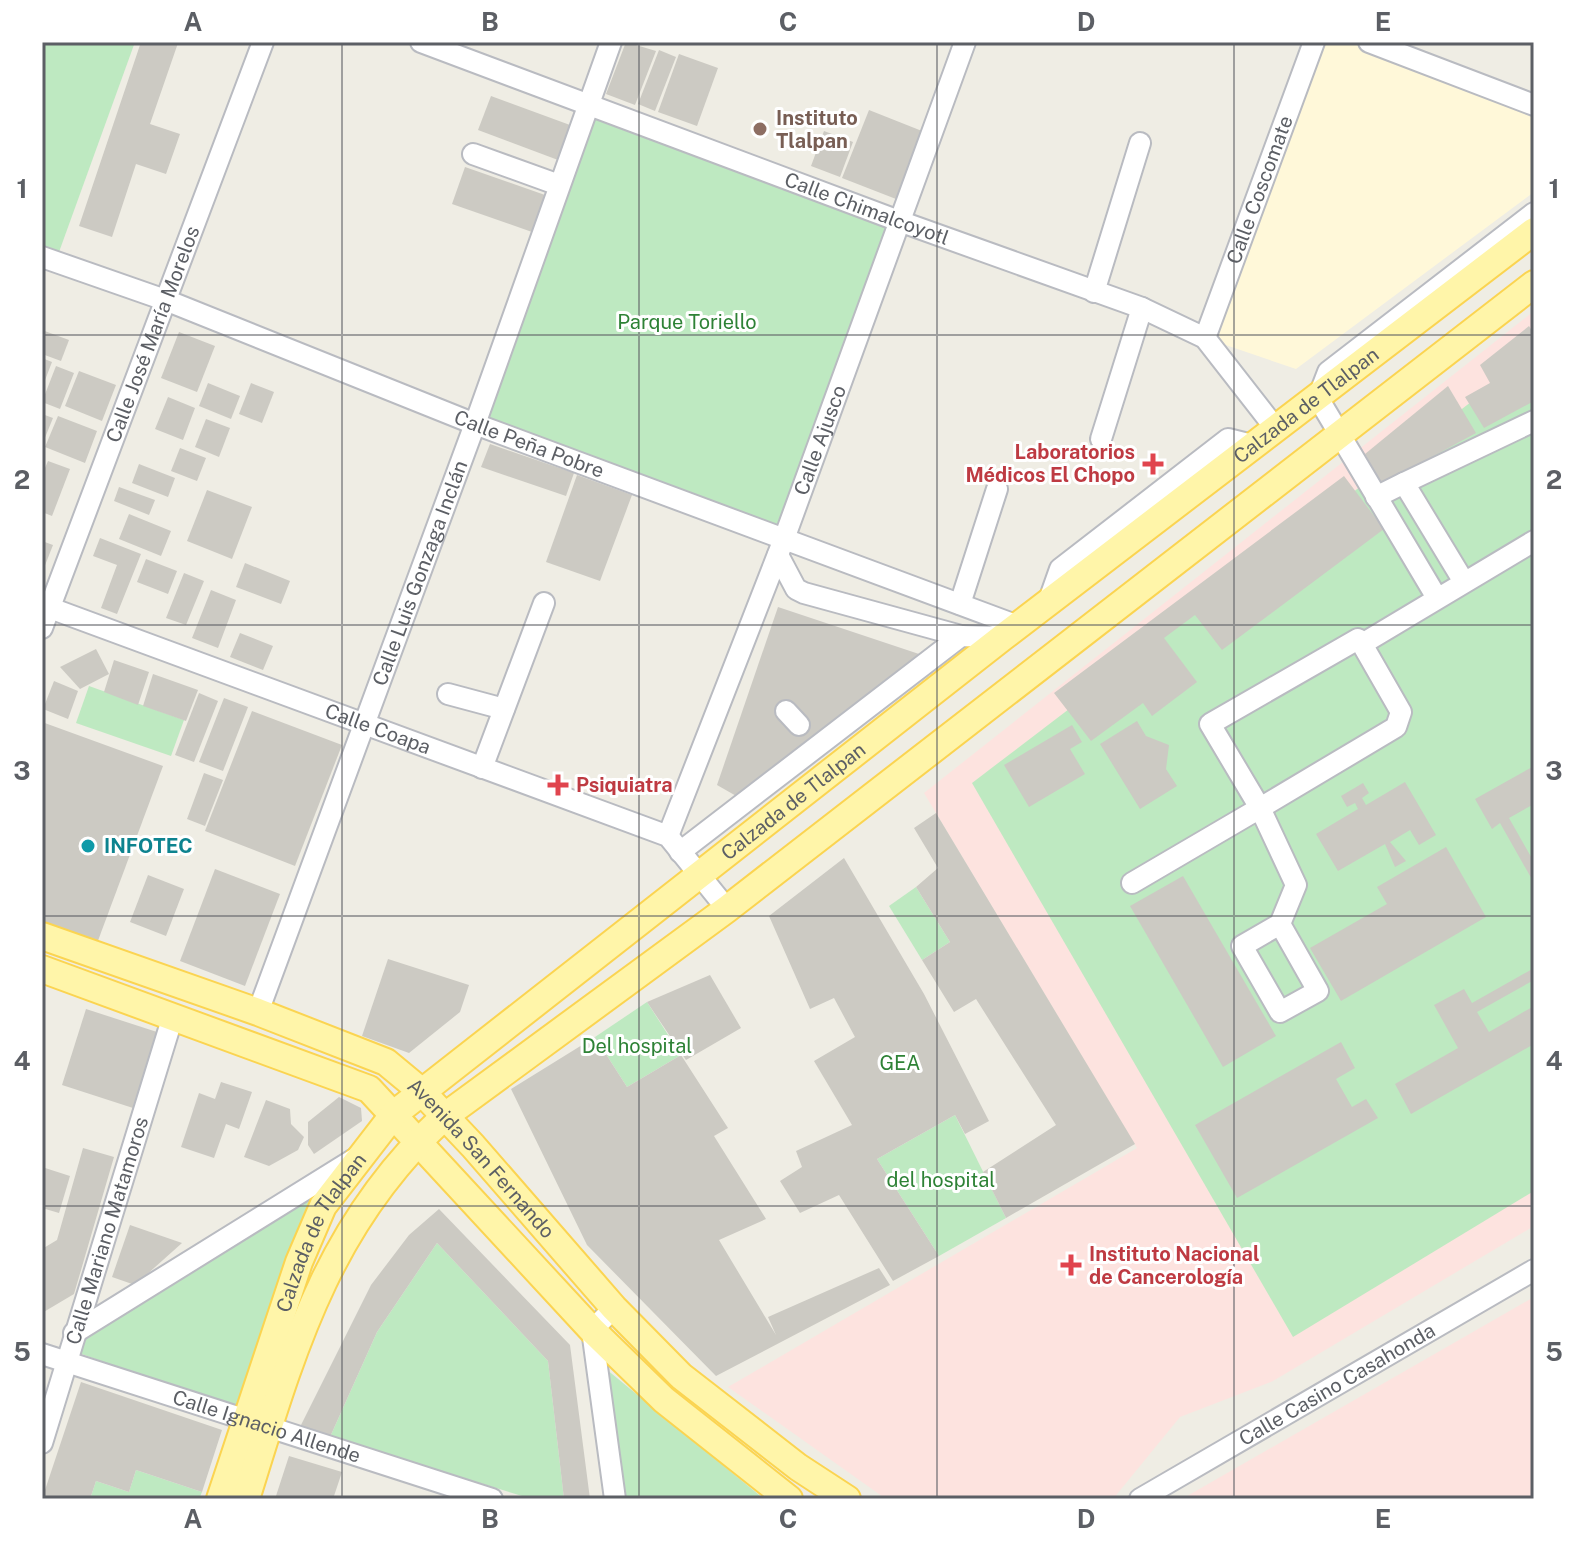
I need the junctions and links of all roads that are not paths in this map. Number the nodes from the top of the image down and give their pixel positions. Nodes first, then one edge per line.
1 (263, 42) edge
2 (421, 42) edge
3 (611, 42) edge
4 (965, 42) edge
5 (1314, 42) edge
6 (1369, 42) edge
7 (588, 103) junction
8 (1534, 105) edge
9 (1140, 143) dead end
10 (473, 154) dead end
11 (559, 185) junction
12 (1534, 213) edge
13 (899, 221) junction
14 (1534, 231) edge
15 (42, 257) edge
16 (1534, 284) edge
17 (1094, 292) junction
18 (168, 301) junction
19 (1142, 308) junction
20 (1205, 338) junction
21 (1318, 398) junction
22 (1534, 421) edge
23 (475, 424) junction
24 (1276, 429) junction
25 (1339, 433) junction
26 (1101, 439) dead end
27 (1404, 483) junction
28 (997, 489) dead end
29 (1376, 497) junction
30 (1534, 541) edge
31 (781, 547) junction
32 (1464, 582) junction
33 (1437, 598) junction
34 (544, 603) dead end
35 (960, 604) junction
36 (46, 607) edge
37 (42, 628) edge
38 (1011, 631) junction
39 (961, 636) junction
40 (1362, 644) junction
41 (448, 694) dead end
42 (504, 709) junction
43 (364, 724) junction
44 (482, 768) junction
45 (1260, 808) junction
46 (674, 844) junction
47 (699, 874) junction
48 (1132, 883) dead end
49 (727, 909) junction
50 (1280, 924) dead end
51 (42, 936) edge
52 (42, 969) edge
53 (258, 1012) junction
54 (173, 1016) junction
55 (421, 1091) junction
56 (394, 1114) junction
57 (445, 1116) junction
58 (418, 1141) junction
59 (360, 1155) junction
60 (1534, 1270) edge
61 (614, 1308) junction
62 (592, 1330) junction
63 (74, 1333) junction
64 (42, 1354) edge
65 (65, 1361) junction
66 (256, 1424) junction
67 (42, 1443) edge
68 (438, 1491) edge
69 (220, 1499) edge
70 (246, 1499) edge
71 (492, 1499) edge
72 (615, 1499) edge
73 (789, 1499) edge
74 (847, 1499) edge
75 (1140, 1499) edge

1 - 18 street, Calle José María Morelos
2 - 7 street, Calle Chimalcoyotl
3 - 7 street, Calle Luis Gonzaga Inclán
4 - 13 street, Calle Ajusco
5 - 20 street, Calle Coscomate
6 - 8 street
7 - 11 street, Calle Luis Gonzaga Inclán
7 - 13 street, Calle Chimalcoyotl
9 - 17 street
10 - 11 street
11 - 23 street, Calle Luis Gonzaga Inclán
12 - 21 street
13 - 17 street, Calle Chimalcoyotl
13 - 31 street, Calle Ajusco
14 - 21 main road, Calzada de Tlalpan
15 - 18 street, Calle Peña Pobre
16 - 25 main road, Calzada de Tlalpan
17 - 19 street, Calle Chimalcoyotl
18 - 23 street, Calle Peña Pobre
18 - 36 street, Calle José María Morelos
19 - 20 street, Calle Chimalcoyotl
19 - 26 street
20 - 24 street, Calle Chimalcoyotl
21 - 24 main road, Calzada de Tlalpan
21 - 25 street
22 - 27 street
23 - 31 street, Calle Peña Pobre
23 - 43 street, Calle Luis Gonzaga Inclán
24 - 38 main road, Calzada de Tlalpan
25 - 29 street
25 - 49 main road, Calzada de Tlalpan
27 - 29 street
27 - 32 street
28 - 35 street
29 - 33 street
30 - 32 street
31 - 35 street, Calle Peña Pobre
31 - 39 street
31 - 46 street, Calle Ajusco
32 - 33 street
33 - 40 street
34 - 42 street
35 - 38 street, Calle Peña Pobre
36 - 37 street, Calle José María Morelos
36 - 43 street, Calle Coapa
38 - 39 street
38 - 47 main road, Calzada de Tlalpan
39 - 46 street
40 - 45 street
40 - 45 street
41 - 42 street
42 - 44 street
43 - 44 street, Calle Coapa
43 - 53 street, Calle Luis Gonzaga Inclán
44 - 46 street, Calle Coapa
45 - 48 street
45 - 50 street
46 - 47 street, Calle Coapa
47 - 49 street, Calle Coapa
47 - 55 main road, Calzada de Tlalpan
49 - 57 main road, Calzada de Tlalpan
51 - 53 main road, Avenida San Fernando
52 - 54 main road, Avenida San Fernando
53 - 55 main road, Avenida San Fernando
54 - 56 main road, Avenida San Fernando
54 - 63 street, Calle Mariano Matamoros
55 - 56 main road, Calzada de Tlalpan
55 - 57 main road, Avenida San Fernando
56 - 58 main road, Avenida San Fernando
56 - 59 main road, Calzada de Tlalpan
57 - 58 main road, Calzada de Tlalpan
57 - 61 main road, Avenida San Fernando
58 - 62 main road, Avenida San Fernando
58 - 66 main road, Calzada de Tlalpan
59 - 63 street
59 - 66 main road, Calzada de Tlalpan
60 - 75 street, Calle Casino Casahonda
61 - 62 street
61 - 74 main road, Avenida San Fernando
62 - 72 street
62 - 73 main road, Avenida San Fernando
63 - 65 street, Calle Mariano Matamoros
64 - 65 street, Calle Ignacio Allende
65 - 66 street, Calle Ignacio Allende
65 - 67 street, Calle Mariano Matamoros
66 - 68 street, Calle Ignacio Allende
66 - 69 main road, Calzada de Tlalpan
66 - 70 main road, Calzada de Tlalpan
68 - 71 street, Calle Ignacio Allende

